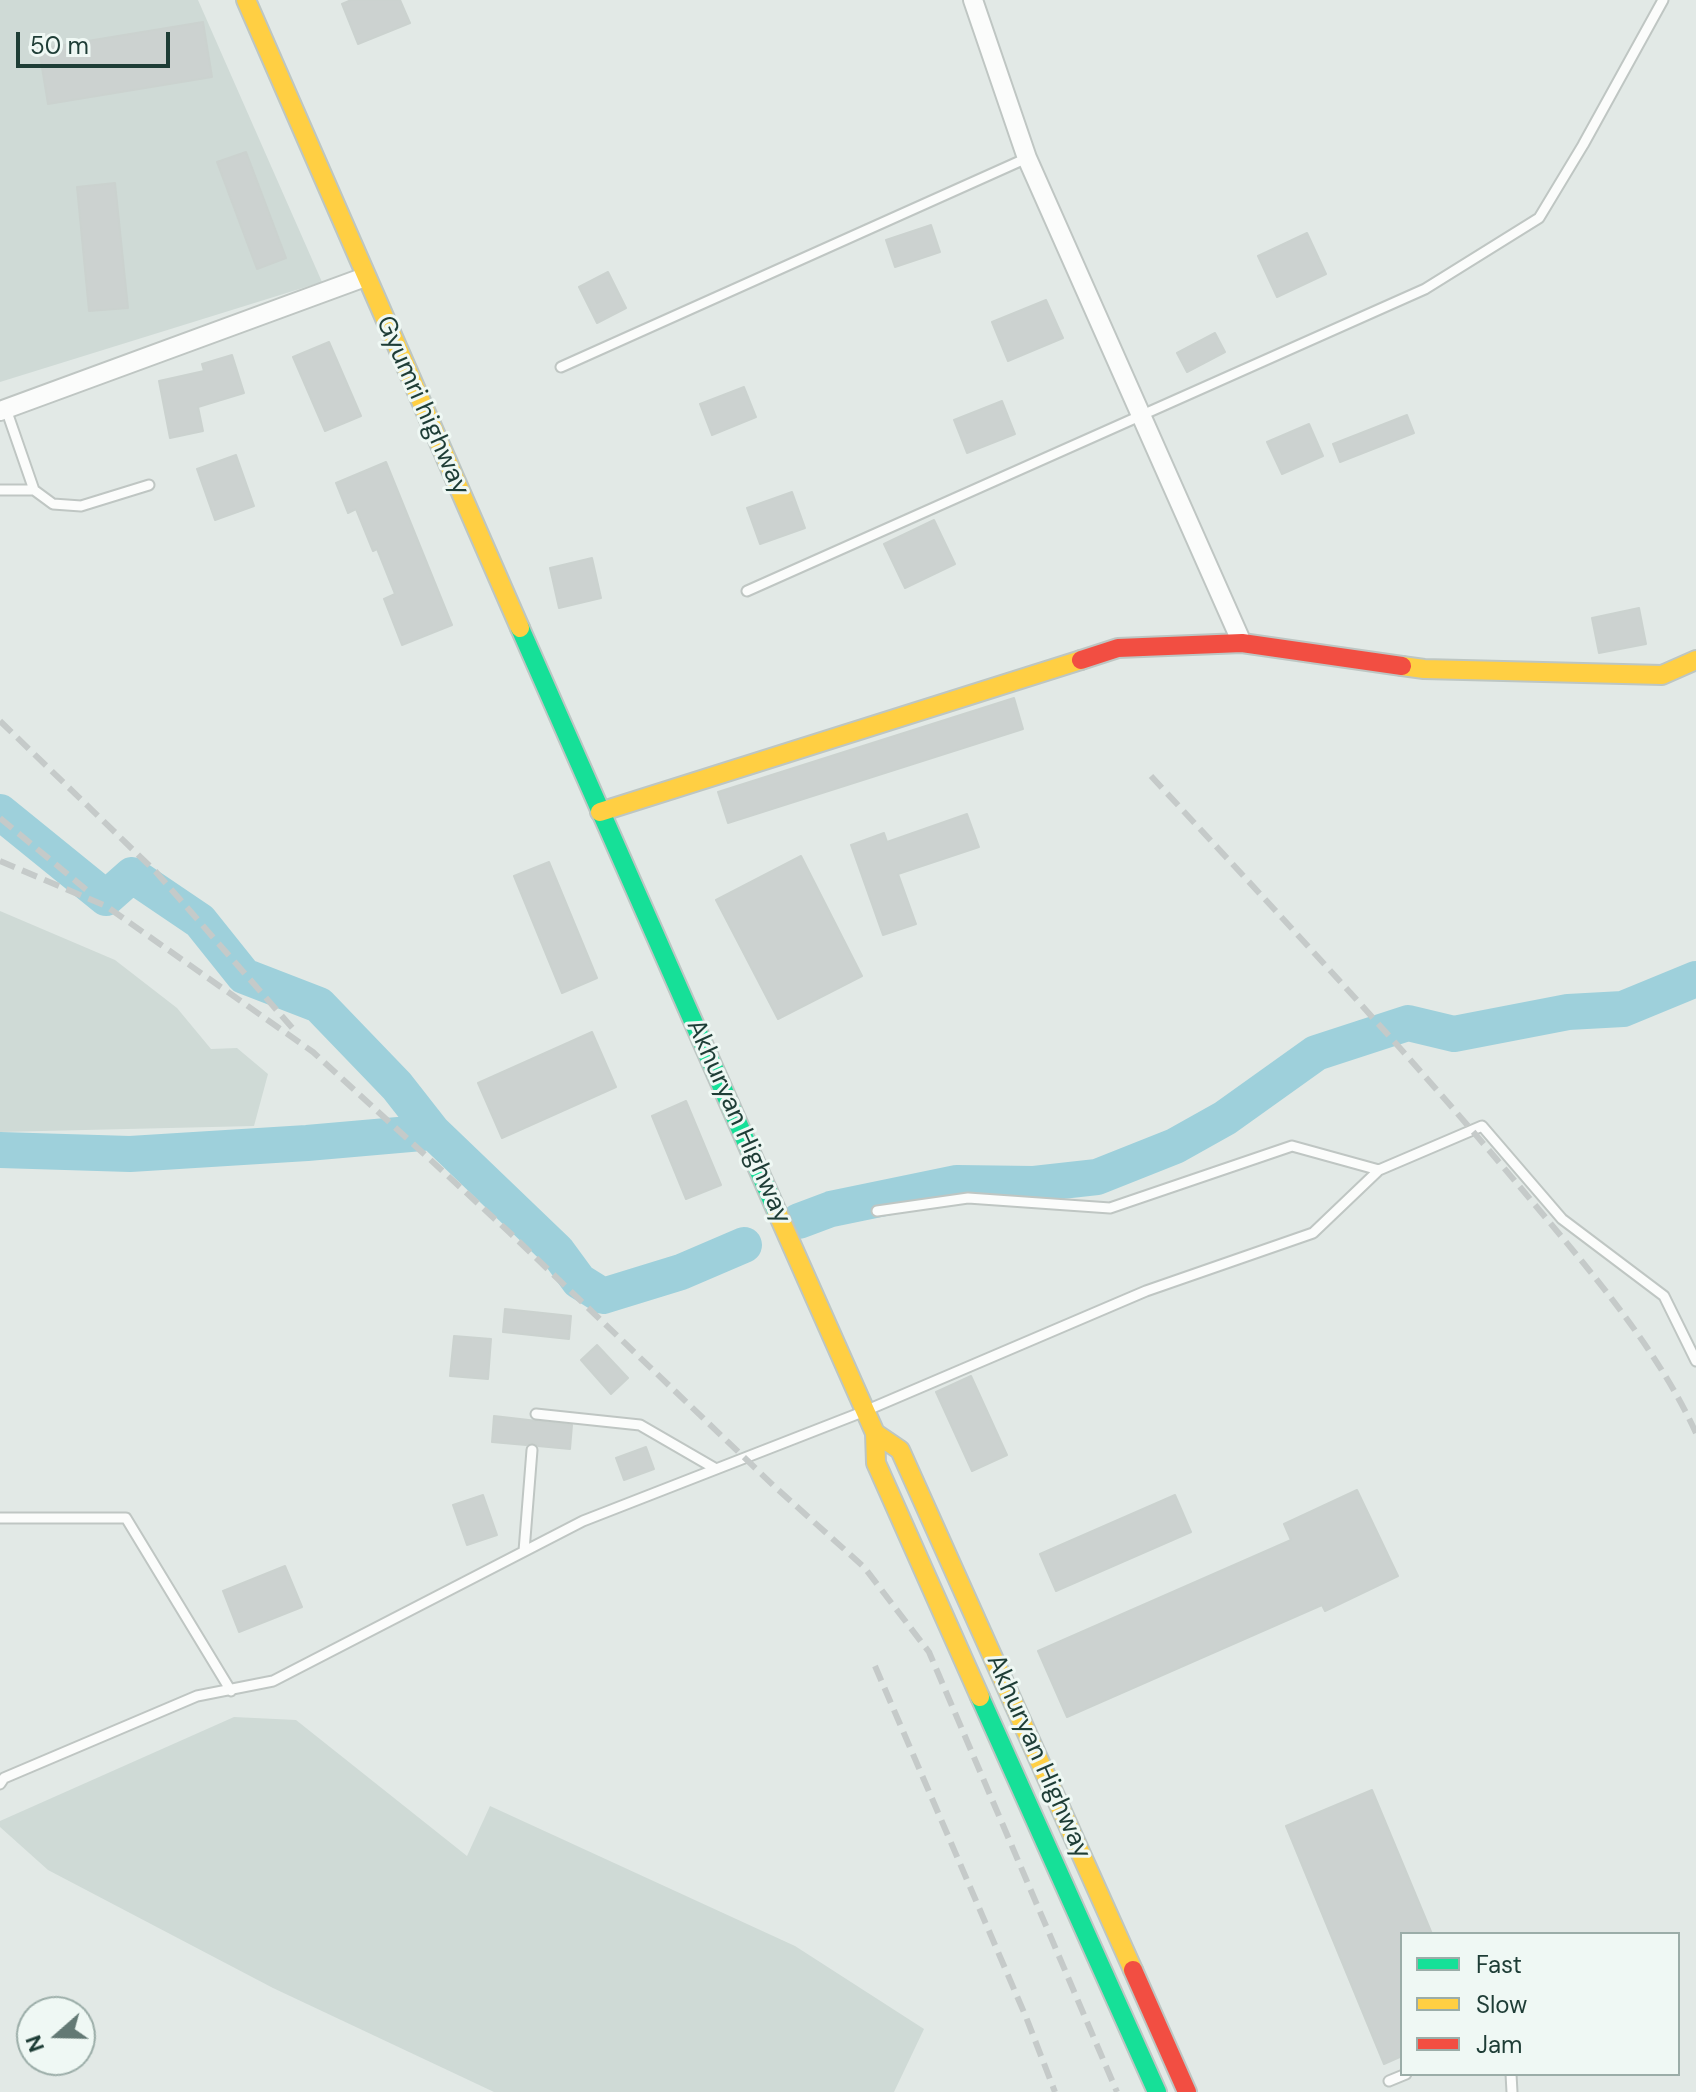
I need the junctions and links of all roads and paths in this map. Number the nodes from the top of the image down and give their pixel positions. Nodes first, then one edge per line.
1 (246, 0) edge
2 (973, 0) edge
3 (1663, 0) edge
4 (1027, 158) junction
5 (365, 277) junction
6 (561, 367) dead end
7 (3, 410) edge
8 (1141, 415) junction
9 (149, 485) dead end
10 (0, 490) edge
11 (34, 490) junction
12 (747, 591) dead end
13 (1242, 643) junction
14 (1696, 660) edge
15 (600, 812) junction
16 (1379, 1170) junction
17 (877, 1211) dead end
18 (1696, 1361) edge
19 (865, 1411) junction
20 (536, 1414) dead end
21 (875, 1433) junction
22 (532, 1450) dead end
23 (716, 1469) junction
24 (0, 1518) edge
25 (524, 1551) junction
26 (231, 1691) junction
27 (0, 1784) edge
28 (1401, 2076) edge
29 (1389, 2081) dead end
30 (1157, 2092) edge
31 (1187, 2092) edge

1 - 5 main road, Gyumri highway
2 - 4 street
3 - 8 lane
4 - 6 lane
4 - 8 street
5 - 7 street
5 - 15 main road, Gyumri highway
7 - 11 lane
8 - 12 lane
8 - 13 street
9 - 11 lane
10 - 11 lane
13 - 14 main road
13 - 15 main road
15 - 19 main road, Akhuryan Highway
16 - 17 lane
16 - 18 lane
16 - 19 lane
19 - 21 main road, Akhuryan Highway
19 - 23 lane
20 - 23 lane
21 - 30 main road, Akhuryan Highway
21 - 31 main road, Akhuryan Highway
22 - 25 lane
23 - 25 lane
24 - 26 lane
25 - 26 lane
26 - 27 lane
28 - 29 lane

